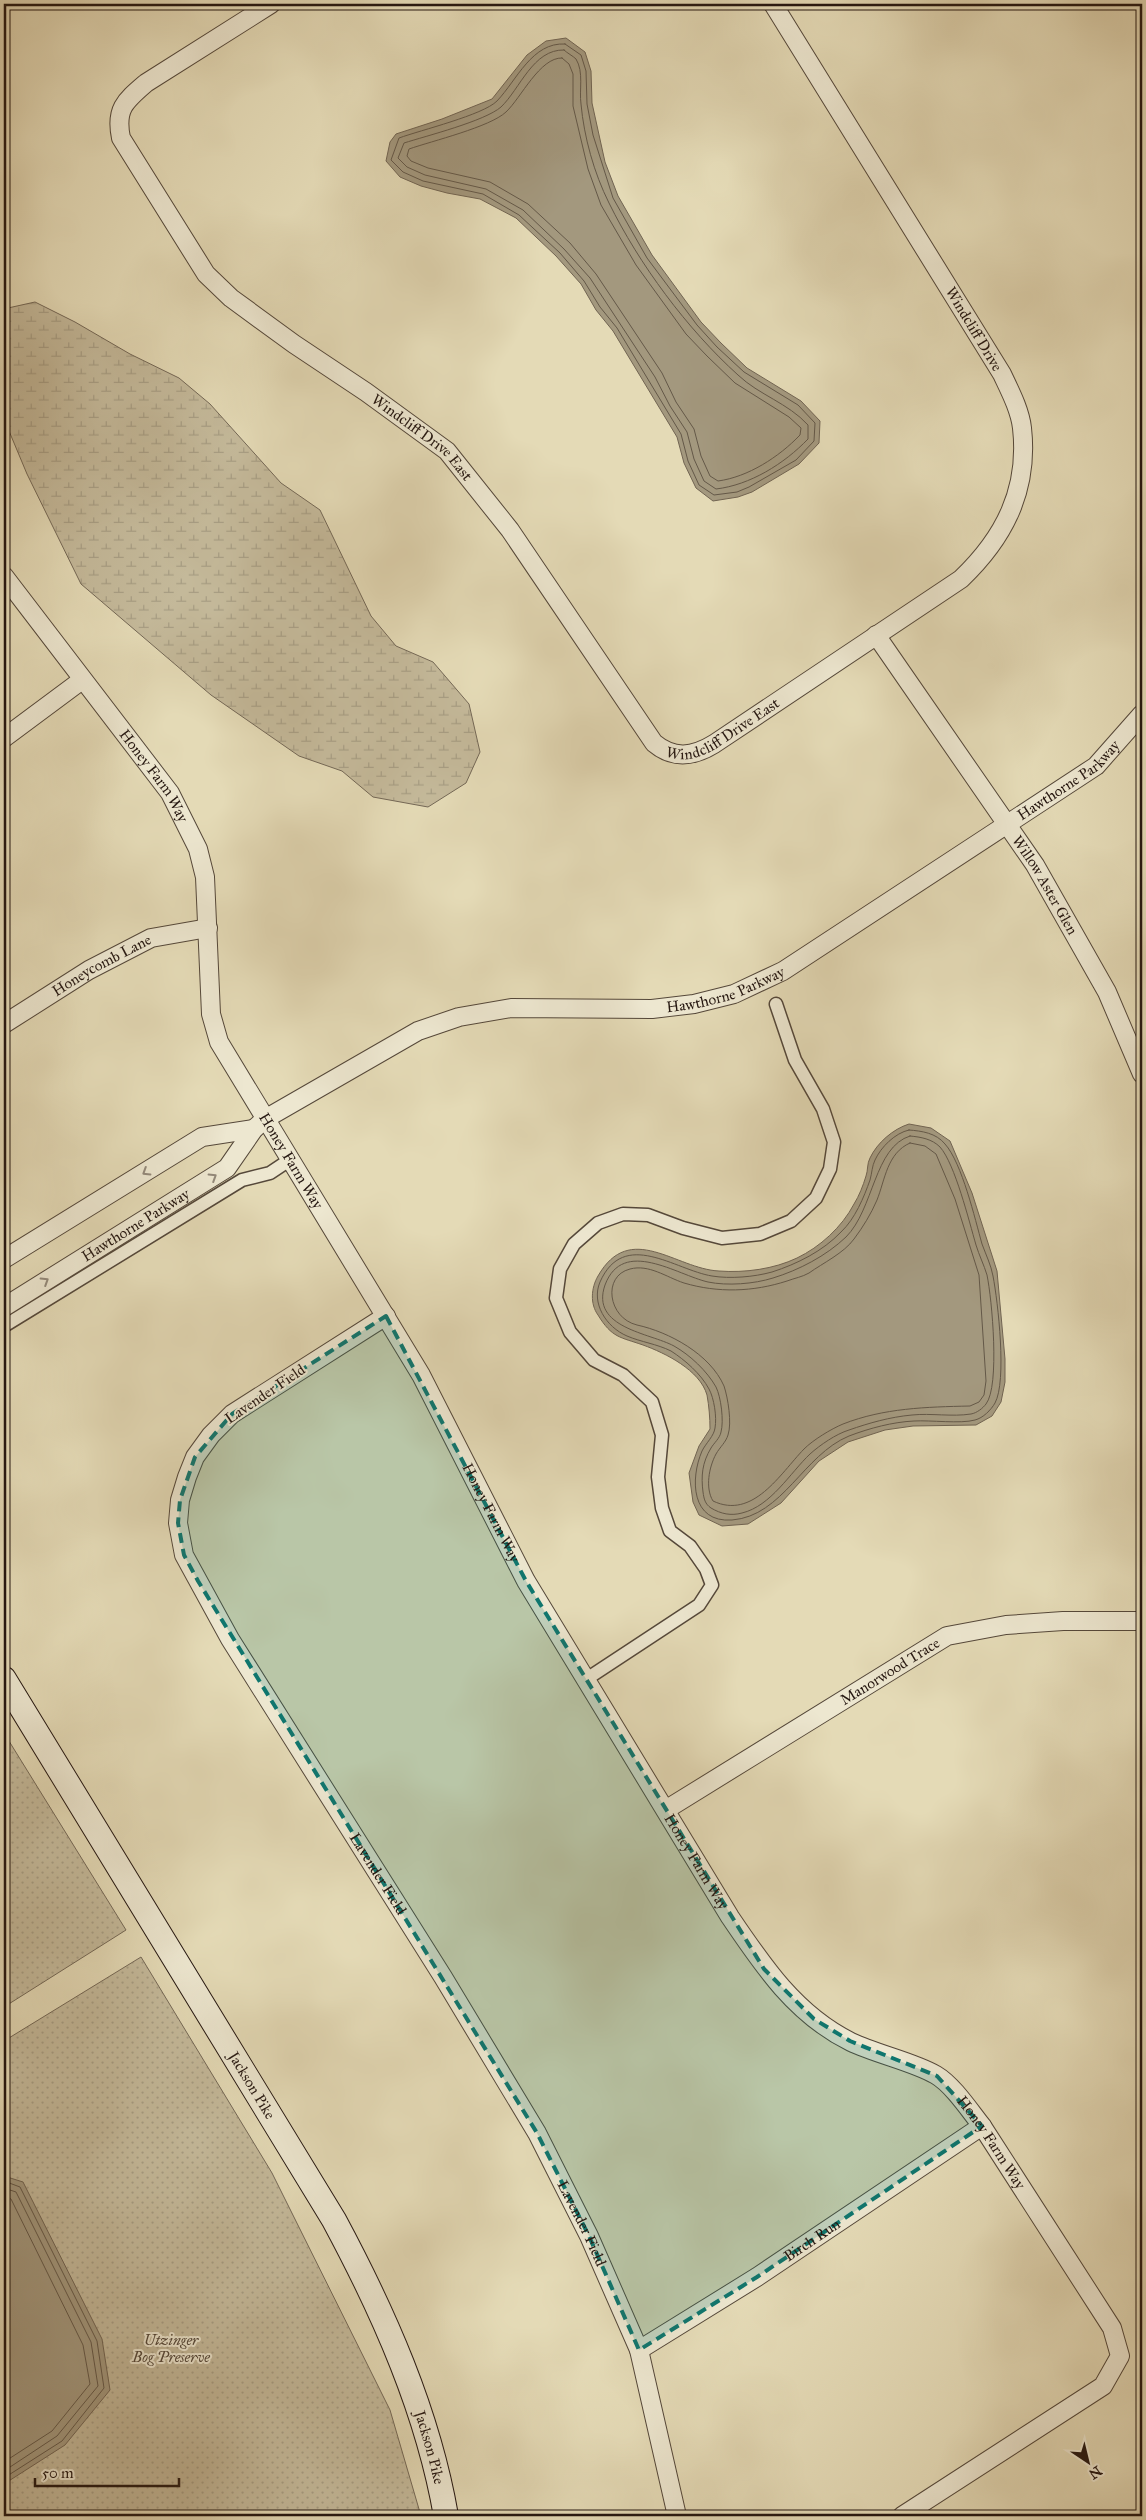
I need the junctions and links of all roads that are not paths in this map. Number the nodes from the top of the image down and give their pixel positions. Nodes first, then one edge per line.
1 (272, 4) edge
2 (773, 4) edge
3 (4, 576) edge
4 (876, 635) junction
5 (82, 680) junction
6 (1142, 714) edge
7 (4, 738) edge
8 (1006, 824) junction
9 (208, 928) junction
10 (776, 1004) dead end
11 (4, 1024) edge
12 (1142, 1074) edge
13 (259, 1124) junction
14 (291, 1159) junction
15 (4, 1259) edge
16 (4, 1307) edge
17 (386, 1316) junction
18 (4, 1326) edge
19 (1142, 1621) edge
20 (4, 1679) edge
21 (585, 1680) junction
22 (667, 1809) junction
23 (982, 2126) junction
24 (639, 2350) junction
25 (446, 2516) edge
26 (677, 2516) edge
27 (902, 2516) edge

1 - 4 street, Windcliff Drive East
2 - 4 street, Windcliff Drive
3 - 5 street, Honey Farm Way
4 - 8 street, Willow Aster Glen
5 - 7 street
5 - 9 street, Honey Farm Way
6 - 8 street, Hawthorne Parkway
8 - 12 street, Willow Aster Glen
8 - 13 street, Hawthorne Parkway
9 - 11 street, Honeycomb Lane
9 - 13 street, Honey Farm Way
10 - 21 street
13 - 14 street, Honey Farm Way
13 -> 15 street, Hawthorne Parkway
16 -> 13 street, Hawthorne Parkway
14 - 17 street, Honey Farm Way
14 - 18 street
17 - 21 street, Honey Farm Way
17 - 24 street, Lavender Field
19 - 22 street, Manorwood Trace
20 - 25 main road, Jackson Pike
21 - 22 street, Honey Farm Way
22 - 23 street, Honey Farm Way
23 - 24 street, Birch Run
23 - 27 street, Honey Farm Way
24 - 26 street, Lavender Field

